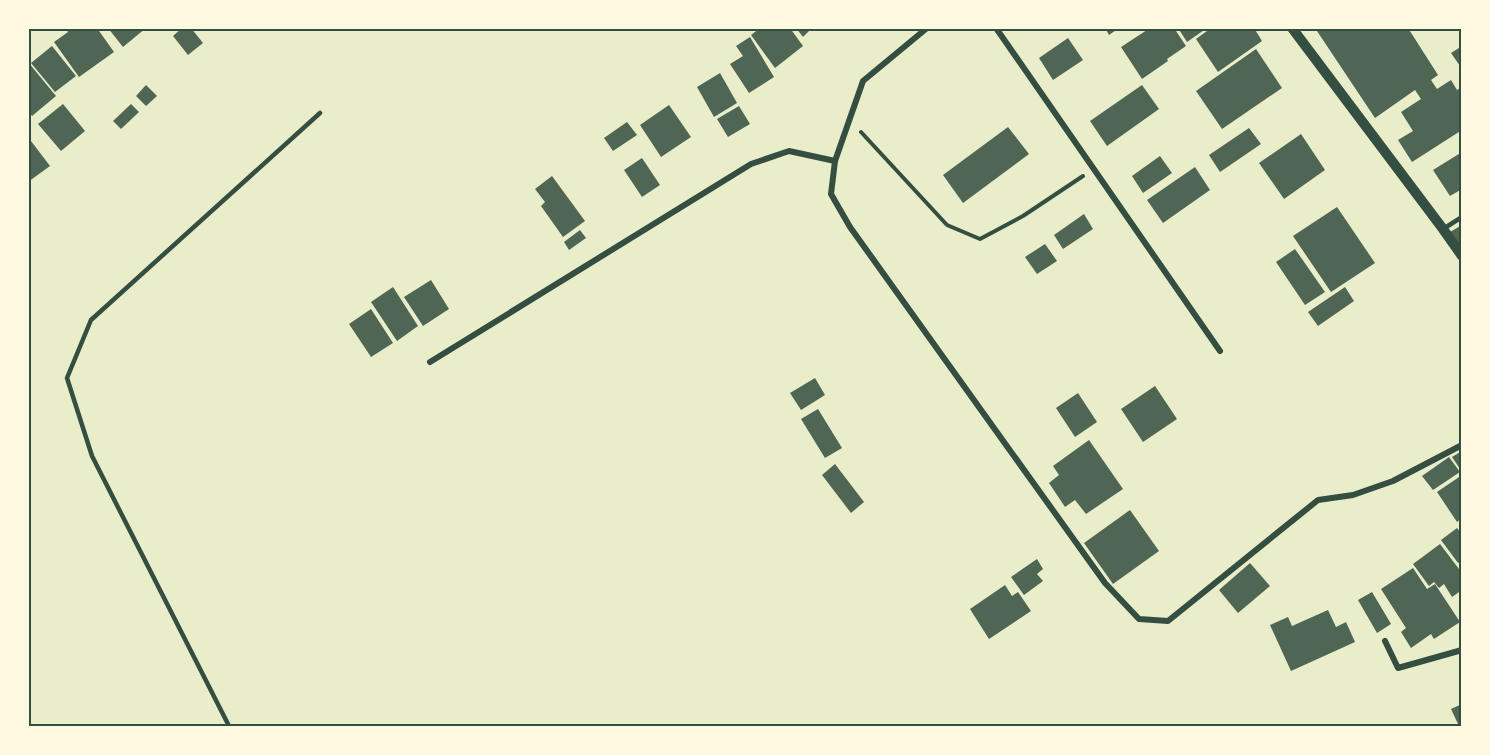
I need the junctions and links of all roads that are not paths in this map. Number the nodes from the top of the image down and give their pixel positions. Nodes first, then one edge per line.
1 (927, 28) edge
2 (996, 28) edge
3 (1292, 28) edge
4 (320, 113) dead end
5 (835, 161) junction
6 (1461, 217) edge
7 (1443, 229) junction
8 (1461, 256) edge
9 (1220, 351) dead end
10 (430, 362) dead end
11 (1461, 445) edge
12 (1385, 641) dead end
13 (1461, 651) edge
14 (229, 726) edge

1 - 5 street
2 - 9 street
3 - 7 street
4 - 14 lane
5 - 10 street
5 - 11 street
6 - 7 lane
7 - 8 street
12 - 13 street

